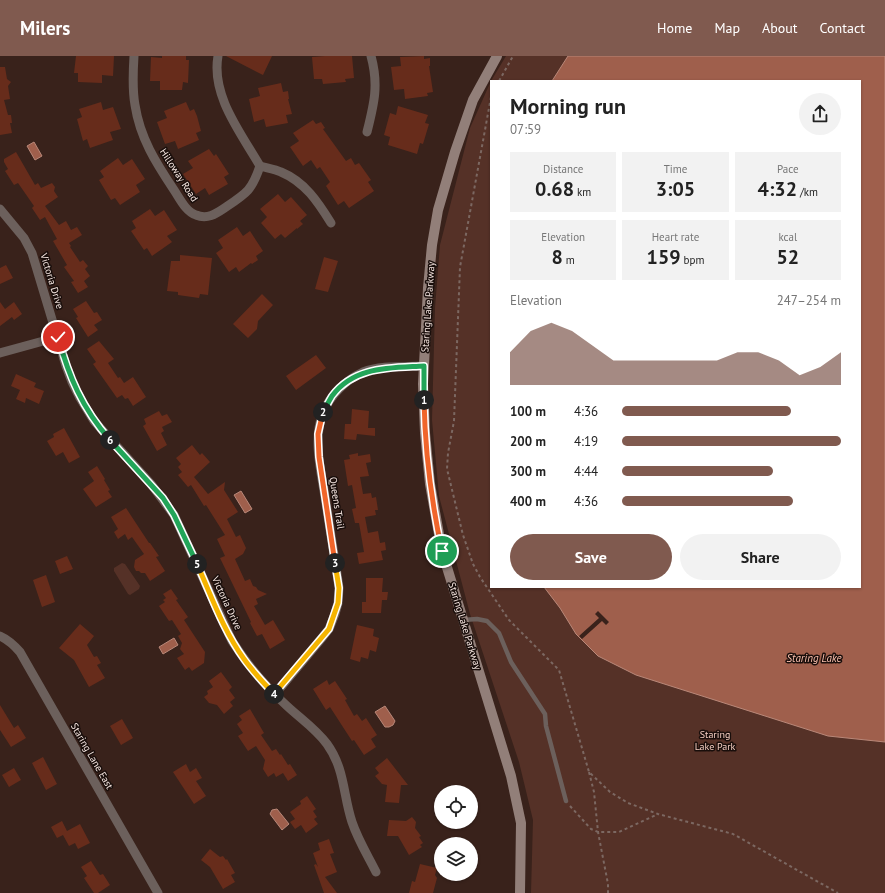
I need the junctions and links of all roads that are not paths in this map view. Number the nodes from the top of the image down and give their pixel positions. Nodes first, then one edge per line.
1 (134, 56) edge
2 (218, 56) edge
3 (371, 56) edge
4 (497, 56) edge
5 (367, 132) dead end
6 (260, 166) junction
7 (0, 209) edge
8 (331, 223) dead end
9 (58, 337) junction
10 (0, 353) edge
11 (424, 366) junction
12 (463, 620) junction
13 (0, 636) edge
14 (275, 694) junction
15 (566, 801) road end
16 (376, 872) dead end
17 (158, 893) edge
18 (520, 893) edge

1 - 6 street, Hilloway Road
2 - 6 street
3 - 5 street
4 - 11 street, Staring Lake Parkway
6 - 8 street
7 - 9 street, Victoria Drive
9 - 10 street
9 - 14 street, Victoria Drive
11 - 12 street, Staring Lake Parkway
11 - 14 street, Queens Trail
12 - 15 lane
12 - 18 street, Staring Lake Parkway
13 - 17 street, Staring Lane East
14 - 16 street, Victoria Drive

